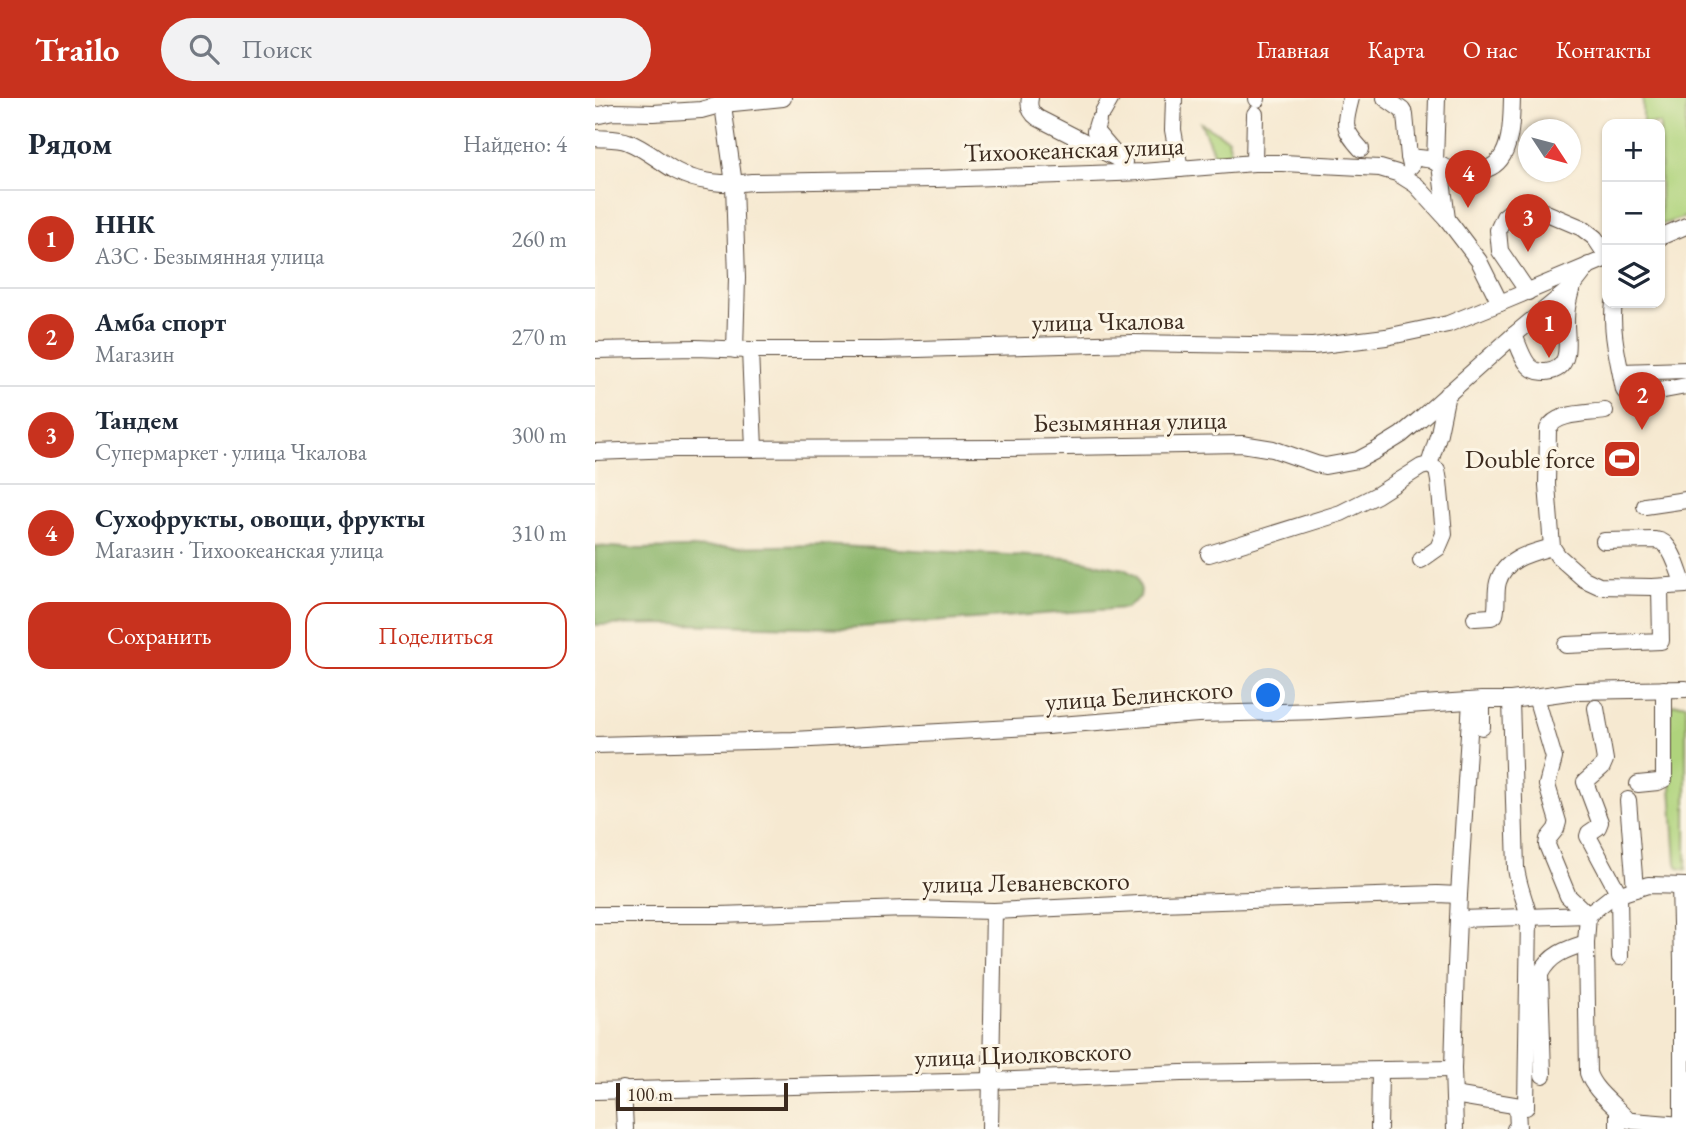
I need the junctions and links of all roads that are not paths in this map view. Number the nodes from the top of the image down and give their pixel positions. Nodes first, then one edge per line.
1 (783, 98) edge
2 (1030, 98) edge
3 (1174, 98) edge
4 (1351, 98) edge
5 (1385, 98) edge
6 (1437, 98) edge
7 (1512, 98) edge
8 (722, 101) edge
9 (1256, 104) edge
10 (1104, 110) edge
11 (595, 116) edge
12 (595, 138) edge
13 (1361, 149) dead end
14 (1409, 157) junction
15 (1123, 162) junction
16 (1254, 163) junction
17 (1438, 164) junction
18 (1180, 169) junction
19 (1142, 172) junction
20 (734, 184) junction
21 (1416, 185) junction
22 (1447, 219) junction
23 (1686, 226) edge
24 (1665, 235) edge
25 (1602, 250) edge
26 (1602, 259) edge
27 (1589, 265) junction
28 (1572, 286) junction
29 (1528, 292) junction
30 (1500, 303) junction
31 (1614, 308) edge
32 (1514, 335) junction
33 (595, 350) edge
34 (743, 350) junction
35 (1686, 370) edge
36 (1621, 372) junction
37 (1686, 386) edge
38 (1447, 394) junction
39 (1605, 411) dead end
40 (754, 449) junction
41 (595, 452) edge
42 (1429, 465) junction
43 (1686, 500) edge
44 (1645, 506) dead end
45 (1604, 541) dead end
46 (1552, 547) junction
47 (1209, 554) dead end
48 (1421, 560) dead end
49 (1685, 585) edge
50 (1660, 587) junction
51 (1475, 618) dead end
52 (1566, 645) dead end
53 (1664, 689) junction
54 (1686, 689) edge
55 (1536, 697) junction
56 (1511, 700) junction
57 (1477, 701) junction
58 (1595, 708) dead end
59 (1482, 727) dead end
60 (595, 745) edge
61 (1638, 783) dead end
62 (1628, 800) dead end
63 (1683, 886) edge
64 (1627, 891) junction
65 (1459, 895) junction
66 (994, 911) junction
67 (595, 915) edge
68 (1588, 915) junction
69 (1529, 917) junction
70 (1458, 919) junction
71 (1586, 943) junction
72 (1621, 957) dead end
73 (1453, 1069) junction
74 (1380, 1071) junction
75 (1543, 1075) dead end
76 (990, 1082) junction
77 (623, 1089) junction
78 (595, 1091) edge
79 (1454, 1095) junction
80 (1517, 1107) junction
81 (1618, 1110) junction
82 (1679, 1126) edge
83 (625, 1129) edge
84 (991, 1129) edge
85 (1380, 1129) edge
86 (1455, 1129) edge
87 (1517, 1129) edge
88 (1535, 1129) edge
89 (1618, 1129) edge

1 - 8 street
2 - 15 street
3 - 18 street
4 - 13 street
5 - 14 street
6 - 17 street
7 - 17 street
8 - 11 street
8 - 20 street
9 - 16 street
10 - 15 street
12 - 20 street, Тихоокеанская улица
14 - 17 street
14 - 21 street
15 - 19 street
16 - 18 street, Тихоокеанская улица
16 - 21 street, Тихоокеанская улица
17 - 22 street
18 - 19 street, Тихоокеанская улица
19 - 20 street, Тихоокеанская улица
20 - 34 street
21 - 22 street, Тихоокеанская улица
22 - 30 street, Тихоокеанская улица
23 - 24 street
25 - 29 street
26 - 27 street, улица Чкалова
27 - 28 street, Безымянная улица
27 - 29 street, улица Чкалова
28 - 32 street, Безымянная улица
28 - 32 street
29 - 30 street, улица Чкалова
30 - 34 street, улица Чкалова
31 - 36 street
32 - 38 street, Безымянная улица
33 - 34 street, улица Чкалова
34 - 40 street
35 - 36 street
36 - 37 street
38 - 40 street, Безымянная улица
38 - 42 street
39 - 46 street
40 - 41 street, Безымянная улица
42 - 47 street
42 - 48 street
43 - 44 street
45 - 49 street
46 - 50 street
46 - 51 street
49 - 50 street
50 - 52 street
53 - 54 street, улица Белинского
53 - 55 street, улица Белинского
53 - 61 street
55 - 56 street, улица Белинского
55 - 68 street
56 - 57 street, улица Белинского
56 - 69 street
57 - 59 street
57 - 60 street, улица Белинского
57 - 65 street
58 - 64 street
62 - 64 street
63 - 64 street
63 - 82 street
64 - 68 street
64 - 72 street
65 - 66 street, улица Леваневского
65 - 70 street
66 - 67 street, улица Леваневского
66 - 76 street
68 - 69 street
68 - 71 street
69 - 70 street
69 - 80 street
70 - 73 street
71 - 75 street
71 - 81 street
73 - 74 street, улица Циолковского
73 - 79 street
74 - 76 street, улица Циолковского
74 - 85 street
76 - 77 street, улица Циолковского
76 - 84 street
77 - 78 street, улица Циолковского
77 - 83 street
79 - 80 street
79 - 86 street
80 - 87 street
81 - 82 street
81 - 89 street
87 - 88 street

